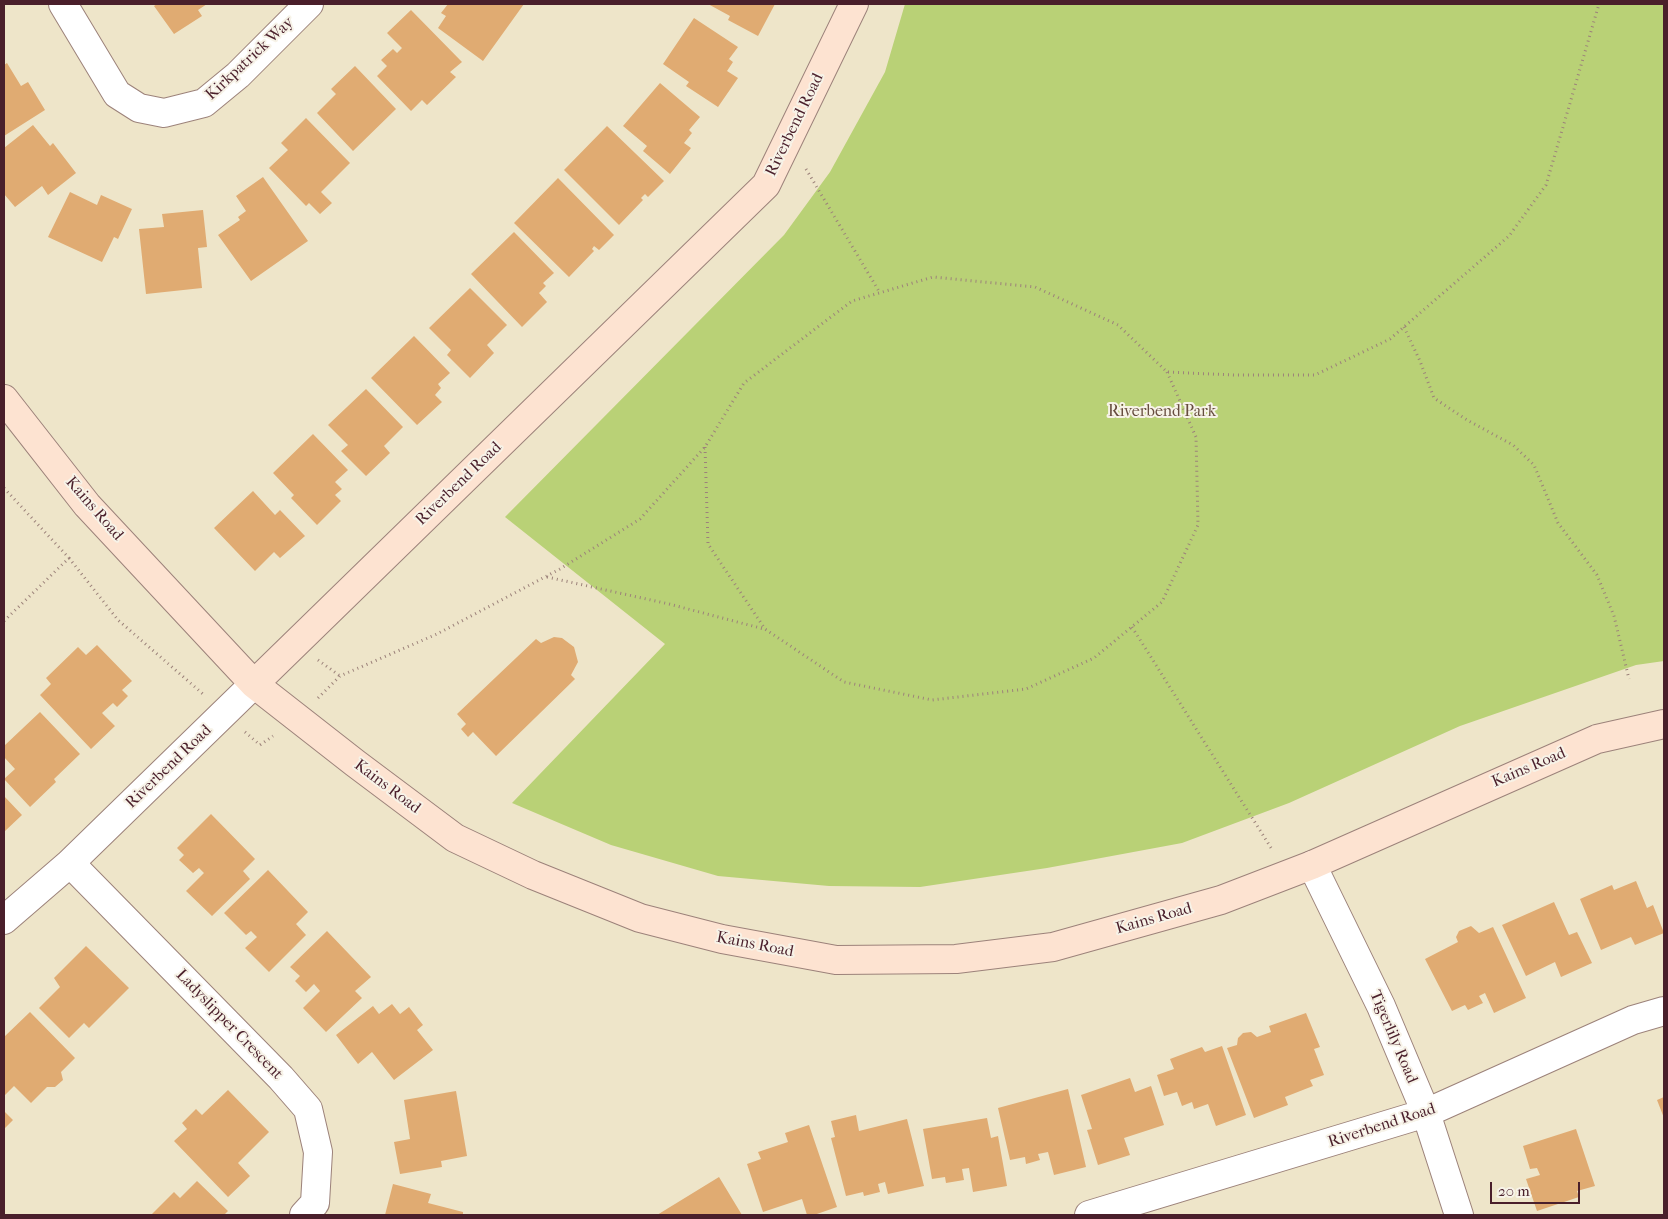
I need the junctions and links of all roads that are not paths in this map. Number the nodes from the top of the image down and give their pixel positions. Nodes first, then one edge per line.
1 (63, 4) edge
2 (309, 4) edge
3 (854, 4) edge
4 (4, 399) edge
5 (254, 684) junction
6 (1664, 724) edge
7 (70, 863) junction
8 (1312, 864) junction
9 (4, 920) edge
10 (1664, 1011) edge
11 (1426, 1114) junction
12 (304, 1215) edge
13 (1090, 1215) edge
14 (1459, 1215) edge

1 - 2 street, Kirkpatrick Way
3 - 5 street, Riverbend Road
4 - 5 street, Kains Road
5 - 7 street, Riverbend Road
5 - 8 street, Kains Road
6 - 8 street, Kains Road
7 - 9 street, Riverbend Road
7 - 12 street, Ladyslipper Crescent
8 - 11 street, Tigerlily Road
10 - 11 street, Riverbend Road
11 - 13 street, Riverbend Road
11 - 14 street, Tigerlily Road

